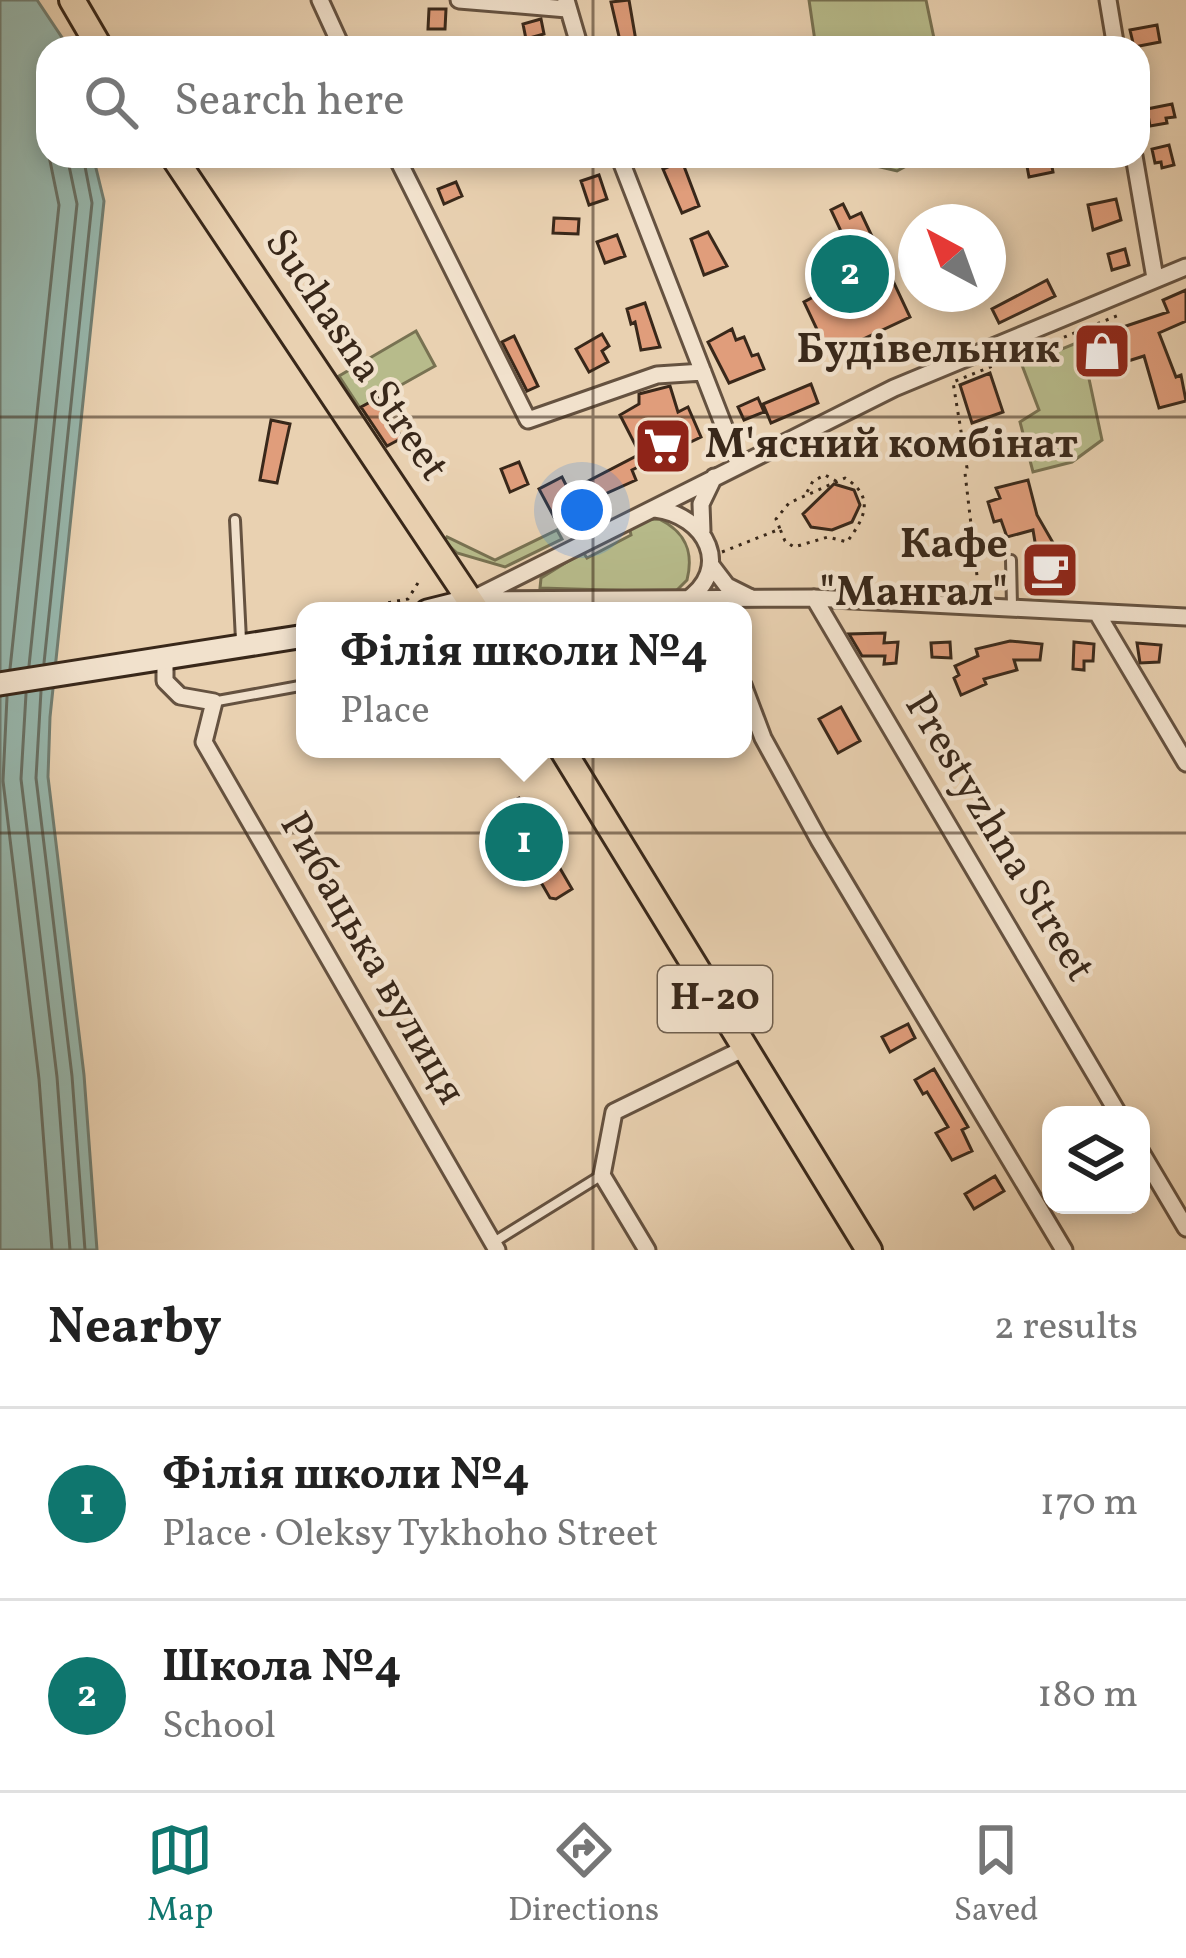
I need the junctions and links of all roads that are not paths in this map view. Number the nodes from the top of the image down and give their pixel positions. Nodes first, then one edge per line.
1 (72, 0) edge
2 (320, 0) edge
3 (459, 0) edge
4 (1108, 0) edge
5 (566, 4) edge
6 (93, 36) edge
7 (336, 36) edge
8 (576, 36) edge
9 (1114, 36) edge
10 (180, 168) edge
11 (402, 168) edge
12 (624, 168) edge
13 (1136, 168) edge
14 (1186, 267) edge
15 (1155, 278) junction
16 (703, 372) junction
17 (739, 465) junction
18 (714, 477) junction
19 (650, 509) junction
20 (235, 520) dead end
21 (702, 532) junction
22 (1011, 560) dead end
23 (710, 561) junction
24 (814, 598) junction
25 (753, 599) junction
26 (685, 601) junction
27 (471, 602) edge
28 (481, 602) edge
29 (643, 602) edge
30 (694, 602) edge
31 (743, 602) edge
32 (1012, 608) junction
33 (1097, 613) junction
34 (1186, 617) edge
35 (296, 639) edge
36 (241, 648) junction
37 (165, 661) junction
38 (0, 684) edge
39 (296, 687) edge
40 (211, 702) junction
41 (752, 709) edge
42 (568, 758) edge
43 (1186, 763) edge
44 (745, 1048) junction
45 (1114, 1106) edge
46 (1150, 1167) edge
47 (602, 1175) junction
48 (1186, 1228) edge
49 (495, 1247) edge
50 (647, 1250) edge
51 (869, 1250) edge
52 (1064, 1250) edge

1 - 6 main road
2 - 7 street
3 - 5 street
4 - 9 street
5 - 8 street
10 - 27 main road, Suchasna Street
11 - 16 street
12 - 16 street
13 - 15 street
14 - 15 street
15 - 17 street
16 - 17 street
17 - 18 street
18 - 19 street
18 - 21 street
19 - 21 street
19 - 28 street
20 - 36 lane
21 - 23 street
22 - 32 lane
23 - 25 street
23 - 26 street
24 - 25 street
24 - 32 street
24 - 45 street, Prestyzhna Street
25 - 31 street
26 - 29 street
26 - 30 street
32 - 33 street
33 - 34 street
33 - 43 street
35 - 36 main road
36 - 37 main road
37 - 38 main road
37 - 40 street
39 - 40 lane
40 - 49 street, Рибацька вулиця
41 - 52 street
42 - 44 main road, Н-20
44 - 47 street
44 - 51 main road, Н-20
46 - 48 street
47 - 49 lane
47 - 50 street

